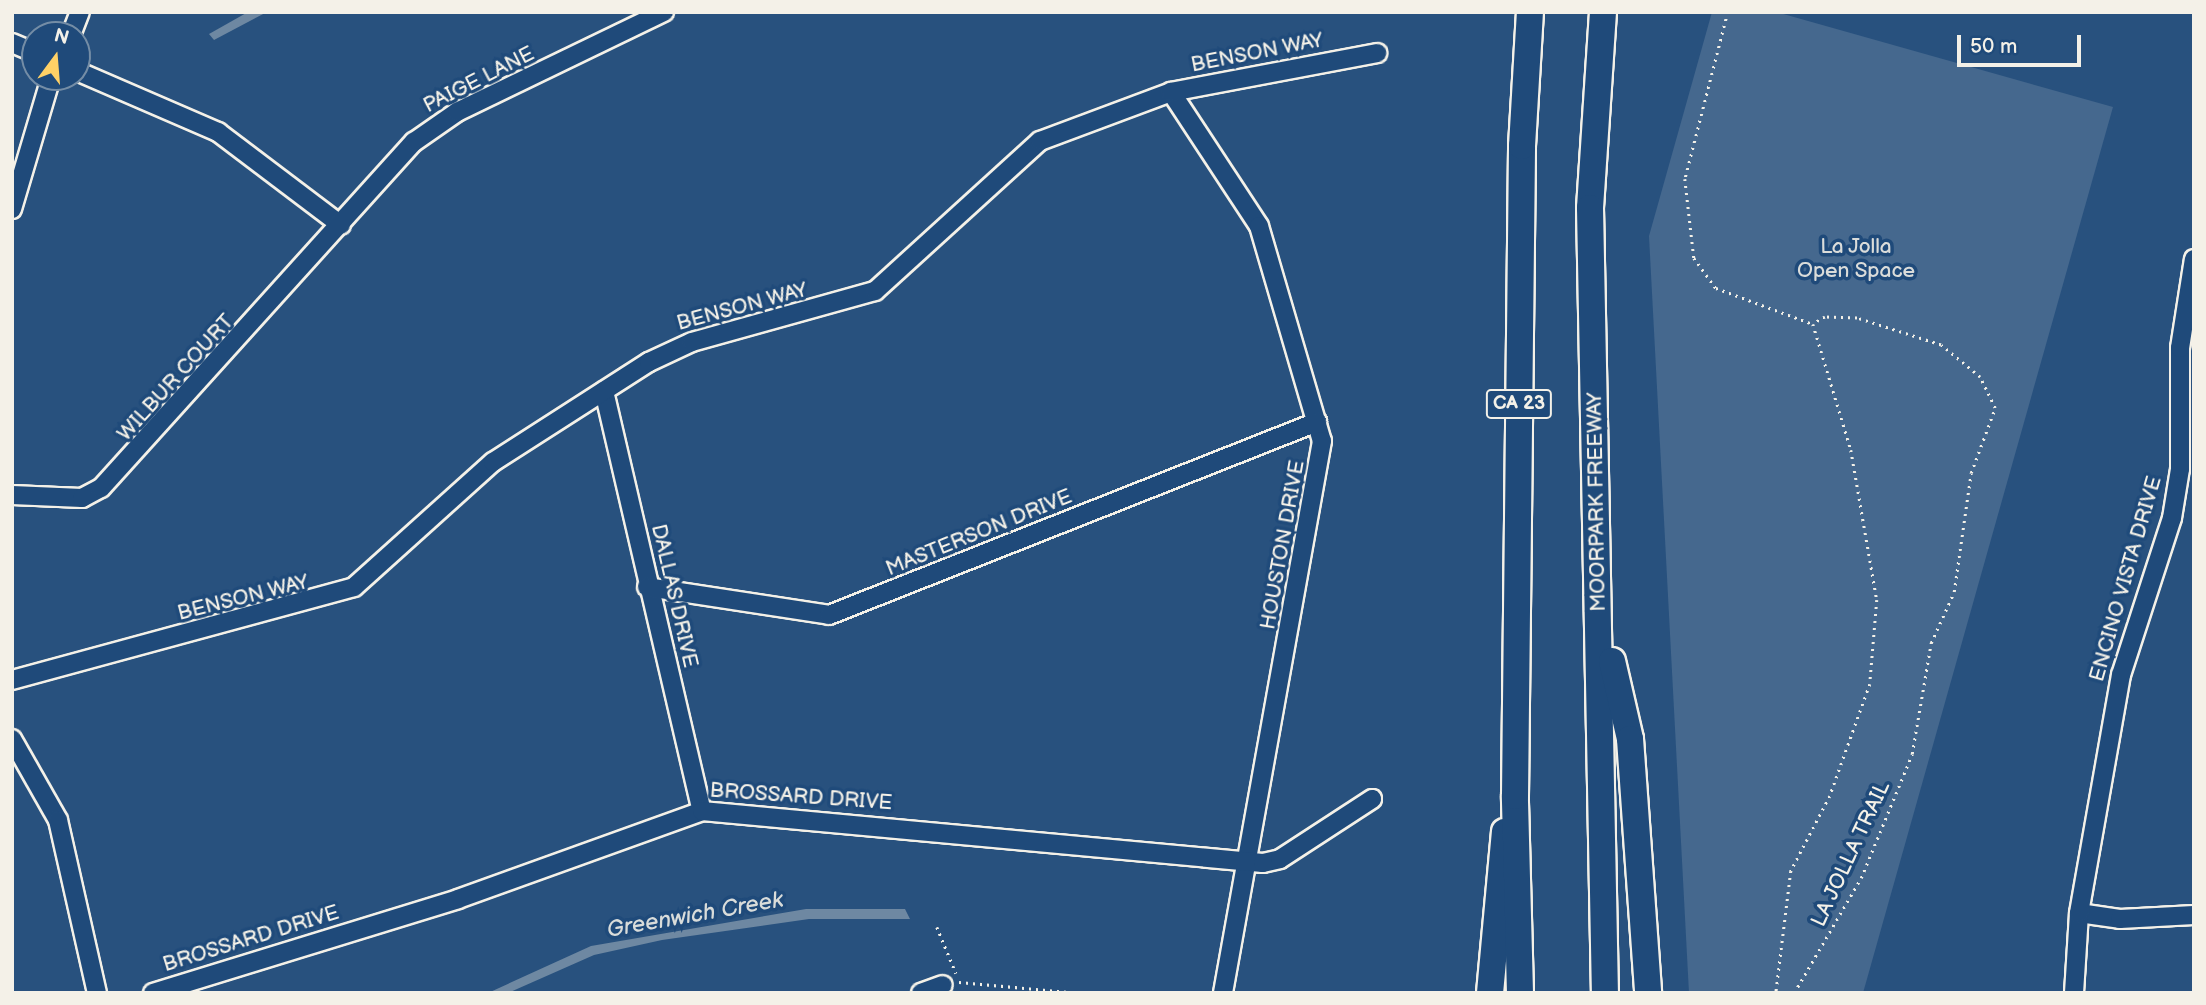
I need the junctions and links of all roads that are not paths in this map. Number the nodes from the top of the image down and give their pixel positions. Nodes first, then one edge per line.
1 (664, 12) edge
2 (1530, 12) edge
3 (1603, 12) edge
4 (1377, 52) dead end
5 (91, 77) edge
6 (47, 91) edge
7 (1171, 92) junction
8 (12, 209) edge
9 (341, 225) junction
10 (2194, 258) edge
11 (604, 391) junction
12 (1317, 422) junction
13 (12, 495) edge
14 (647, 587) junction
15 (1600, 608) junction
16 (12, 680) edge
17 (12, 739) edge
18 (1515, 796) junction
19 (1372, 799) dead end
20 (702, 811) junction
21 (1246, 861) junction
22 (2079, 913) junction
23 (2194, 915) edge
24 (946, 984) road end
25 (97, 993) edge
26 (153, 993) edge
27 (921, 993) edge
28 (1223, 993) edge
29 (1490, 993) edge
30 (1520, 993) edge
31 (1605, 993) edge
32 (1648, 993) edge
33 (2074, 993) edge

1 - 9 street, PAIGE LANE
2 - 18 highway, CA 23
3 - 15 highway, MOORPARK FREEWAY
4 - 7 street, BENSON WAY
5 - 9 street
6 - 8 street
7 - 11 street, BENSON WAY
7 - 12 street, HOUSTON DRIVE
9 - 13 street, WILBUR COURT
10 - 22 street, ENCINO VISTA DRIVE
11 - 14 street, DALLAS DRIVE
11 - 16 street, BENSON WAY
12 - 14 street, MASTERSON DRIVE
12 - 21 street, HOUSTON DRIVE
14 - 20 street, DALLAS DRIVE
15 - 31 highway, MOORPARK FREEWAY
15 - 32 highway
17 - 25 street
18 - 29 highway
18 - 30 highway, CA 23
19 - 21 street, BROSSARD DRIVE
20 - 21 street, BROSSARD DRIVE
20 - 26 street, BROSSARD DRIVE
21 - 28 street, HOUSTON DRIVE
22 - 23 street
22 - 33 street, ENCINO VISTA DRIVE
24 - 27 street

